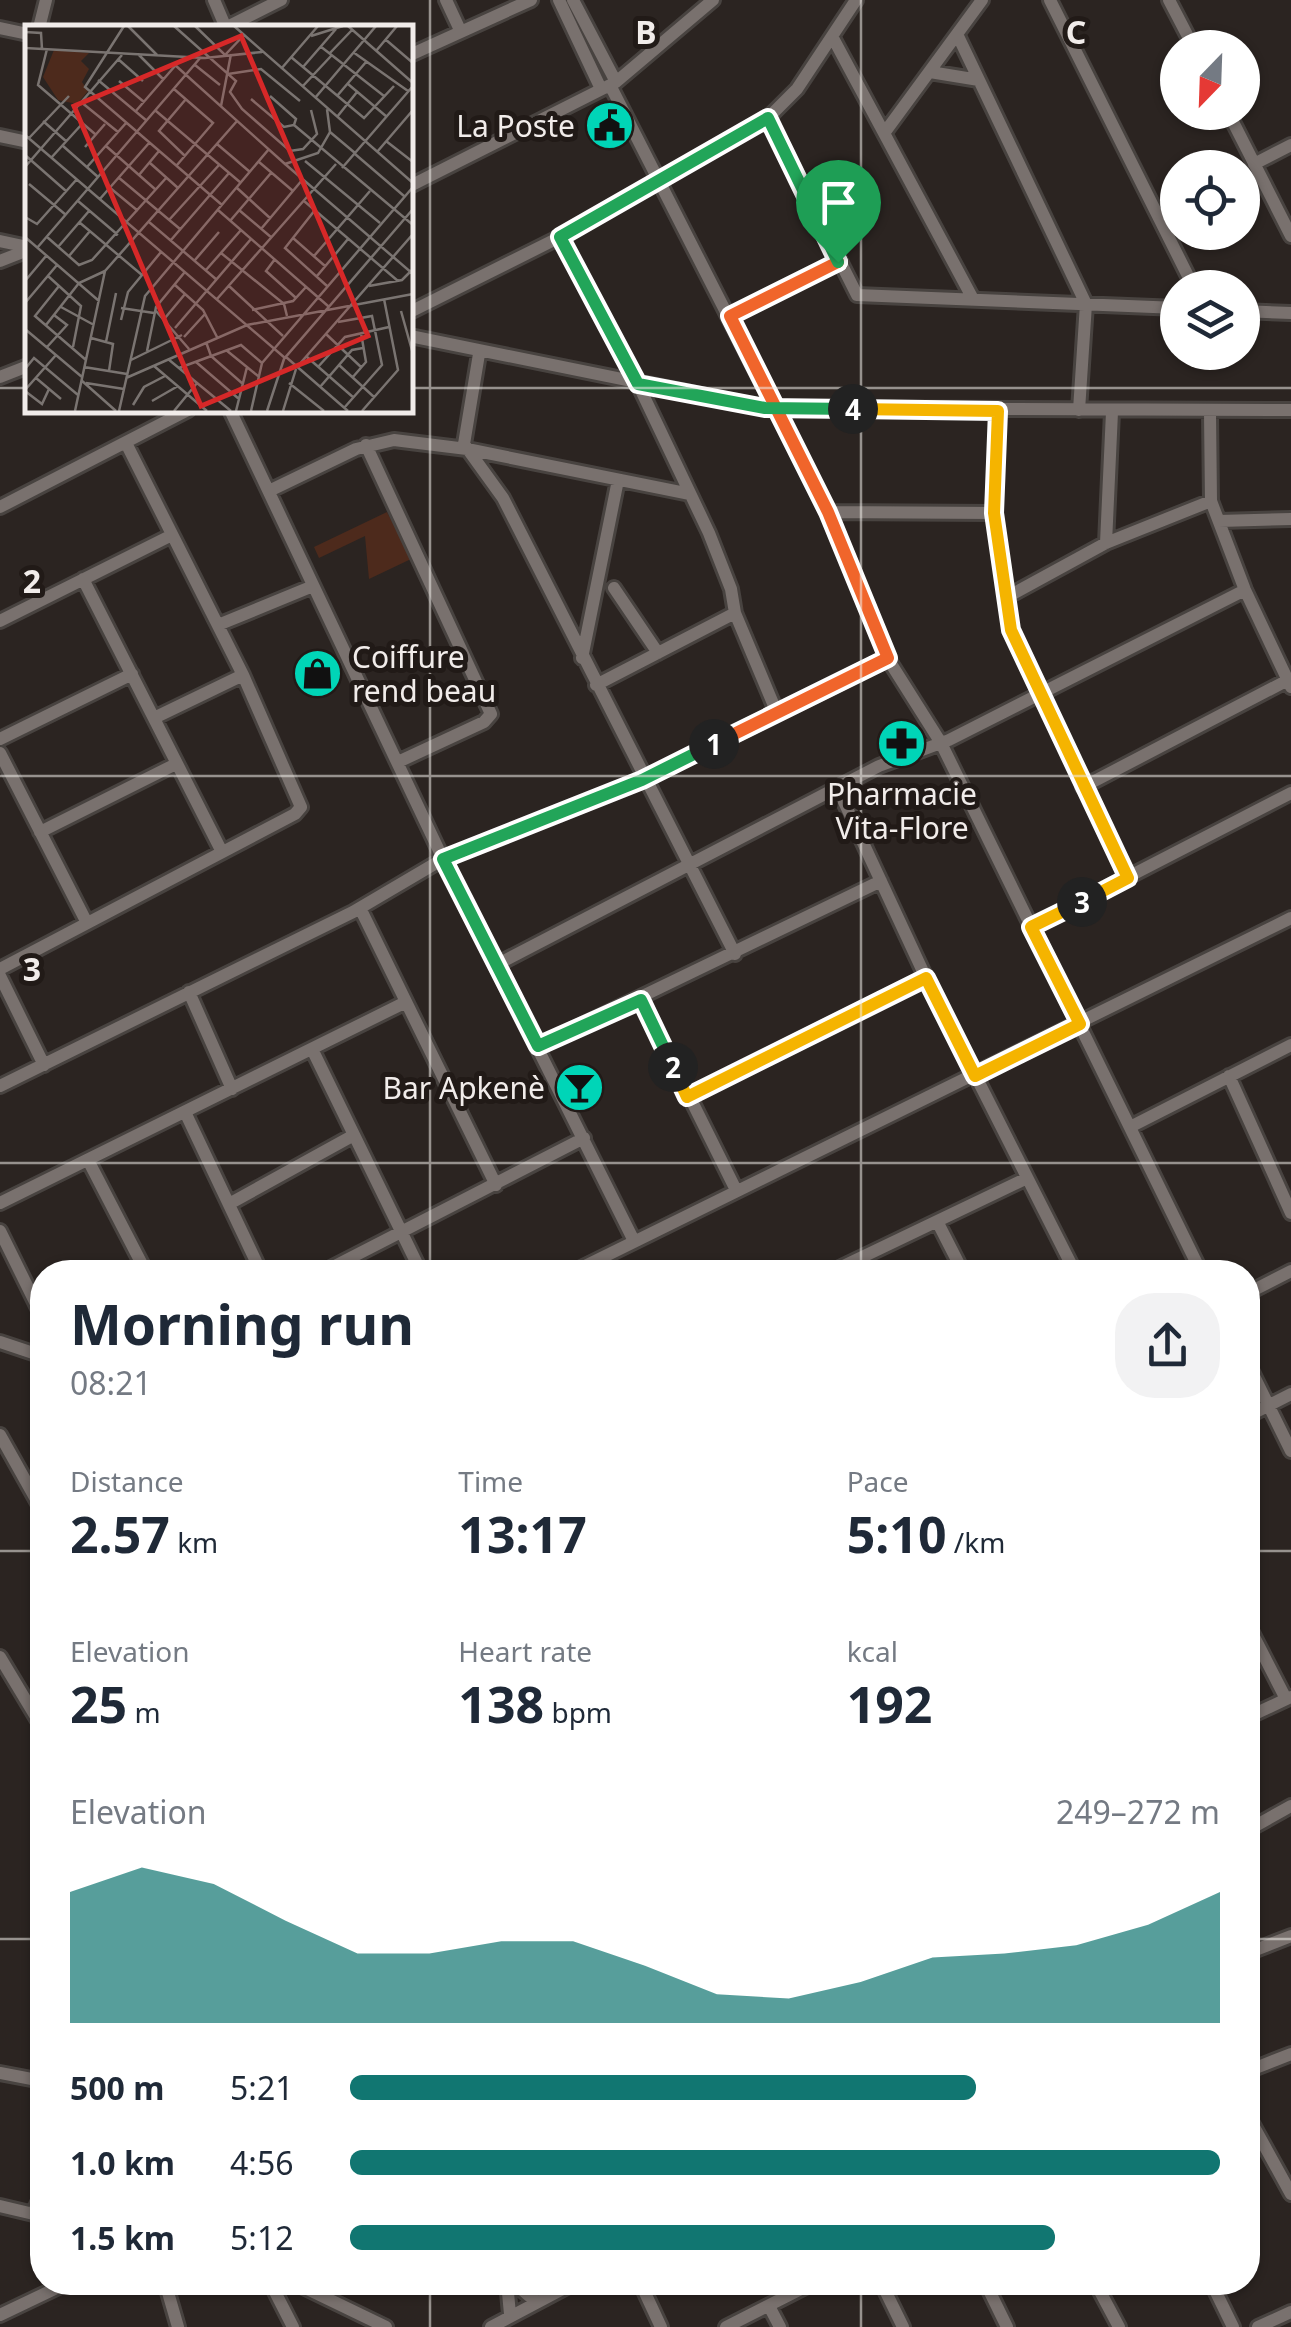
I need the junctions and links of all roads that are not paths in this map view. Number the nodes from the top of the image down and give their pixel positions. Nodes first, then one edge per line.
1 (46, 0) edge
2 (214, 0) edge
3 (281, 0) edge
4 (446, 0) edge
5 (531, 0) edge
6 (558, 0) edge
7 (574, 0) edge
8 (712, 0) edge
9 (856, 0) edge
10 (982, 0) edge
11 (1050, 0) edge
12 (1169, 0) edge
13 (40, 25) edge
14 (224, 25) edge
15 (231, 25) edge
16 (0, 28) edge
17 (460, 30) junction
18 (1185, 30) edge
19 (25, 33) edge
20 (957, 34) junction
21 (832, 38) junction
22 (412, 54) edge
23 (930, 72) junction
24 (979, 80) junction
25 (609, 86) junction
26 (768, 118) junction
27 (885, 132) junction
28 (0, 136) edge
29 (25, 141) edge
30 (1291, 145) edge
31 (1260, 161) edge
32 (1260, 176) edge
33 (412, 185) edge
34 (657, 185) junction
35 (1291, 236) edge
36 (560, 237) junction
37 (0, 241) edge
38 (25, 247) edge
39 (25, 249) edge
40 (0, 261) edge
41 (838, 262) junction
42 (1185, 270) edge
43 (973, 299) junction
44 (1086, 304) junction
45 (1160, 307) edge
46 (412, 311) edge
47 (1260, 311) edge
48 (1291, 313) edge
49 (730, 316) junction
50 (412, 337) edge
51 (480, 354) junction
52 (25, 367) edge
53 (0, 377) edge
54 (638, 384) junction
55 (776, 408) junction
56 (1079, 410) junction
57 (1291, 410) edge
58 (998, 411) junction
59 (184, 412) edge
60 (231, 412) edge
61 (1112, 412) junction
62 (1210, 413) junction
63 (126, 442) junction
64 (366, 445) junction
65 (467, 449) junction
66 (618, 480) junction
67 (269, 491) junction
68 (690, 494) junction
69 (1211, 501) junction
70 (0, 507) edge
71 (828, 512) junction
72 (994, 513) junction
73 (1291, 519) edge
74 (1219, 521) junction
75 (172, 534) junction
76 (1106, 543) junction
77 (84, 579) junction
78 (314, 586) junction
79 (614, 588) dead end
80 (1245, 590) junction
81 (1007, 598) junction
82 (735, 614) junction
83 (0, 621) edge
84 (218, 625) junction
85 (658, 653) junction
86 (582, 658) junction
87 (888, 658) junction
88 (132, 674) junction
89 (243, 675) junction
90 (1289, 684) edge
91 (596, 685) junction
92 (1041, 692) junction
93 (777, 713) junction
94 (154, 718) junction
95 (0, 739) edge
96 (941, 743) junction
97 (0, 753) edge
98 (398, 762) junction
99 (176, 764) junction
100 (642, 780) junction
101 (1083, 786) junction
102 (838, 789) junction
103 (1291, 792) edge
104 (40, 832) junction
105 (222, 852) junction
106 (443, 859) junction
107 (688, 864) junction
108 (1128, 878) junction
109 (882, 881) junction
110 (360, 908) junction
111 (1291, 918) edge
112 (86, 923) junction
113 (1031, 927) junction
114 (735, 954) junction
115 (498, 964) junction
116 (0, 973) edge
117 (926, 978) junction
118 (189, 992) junction
119 (641, 1000) junction
120 (406, 1002) junction
121 (1080, 1024) junction
122 (1291, 1044) edge
123 (538, 1046) junction
124 (312, 1049) junction
125 (44, 1064) junction
126 (975, 1076) junction
127 (1229, 1076) junction
128 (0, 1086) edge
129 (232, 1089) junction
130 (687, 1097) junction
131 (185, 1112) junction
132 (1130, 1126) junction
133 (354, 1135) junction
134 (584, 1138) junction
135 (88, 1160) junction
136 (1025, 1179) junction
137 (496, 1185) junction
138 (736, 1190) junction
139 (0, 1204) edge
140 (230, 1204) junction
141 (1291, 1213) edge
142 (938, 1223) junction
143 (0, 1231) edge
144 (402, 1234) junction
145 (634, 1242) junction
146 (140, 1260) edge
147 (256, 1260) edge
148 (347, 1260) edge
149 (415, 1260) edge
150 (607, 1260) edge
151 (857, 1260) edge
152 (957, 1260) edge
153 (1069, 1260) edge
154 (1195, 1260) edge
155 (1291, 1270) edge
156 (1260, 1287) edge
157 (30, 1292) edge
158 (0, 1342) edge
159 (30, 1352) edge
160 (1260, 1389) edge
161 (1291, 1394) edge
162 (1268, 1405) junction
163 (1260, 1409) edge
164 (0, 1435) edge
165 (1291, 1450) edge
166 (30, 1489) edge
167 (1260, 1648) edge
168 (0, 1657) edge
169 (1288, 1698) edge
170 (30, 1707) edge
171 (1260, 1711) edge
172 (1291, 1806) edge
173 (1260, 1823) edge
174 (1290, 1938) edge
175 (1260, 1949) edge
176 (1291, 2054) edge
177 (1260, 2067) edge
178 (0, 2073) edge
179 (30, 2079) edge
180 (1260, 2137) edge
181 (1291, 2193) edge
182 (0, 2206) edge
183 (30, 2213) edge
184 (42, 2295) edge
185 (169, 2295) edge
186 (277, 2295) edge
187 (320, 2295) edge
188 (510, 2295) edge
189 (526, 2295) edge
190 (549, 2295) edge
191 (646, 2295) edge
192 (791, 2295) edge
193 (887, 2295) edge
194 (991, 2295) edge
195 (1101, 2295) edge
196 (1217, 2295) edge
197 (535, 2302) junction
198 (770, 2306) junction
199 (1291, 2312) edge
200 (510, 2314) junction
201 (0, 2316) edge
202 (178, 2327) edge
203 (293, 2327) edge
204 (386, 2327) edge
205 (491, 2327) edge
206 (662, 2327) edge
207 (726, 2327) edge
208 (780, 2327) edge
209 (903, 2327) edge
210 (1007, 2327) edge
211 (1119, 2327) edge
212 (1233, 2327) edge
213 (1258, 2327) edge

1 - 13 street
2 - 14 street
3 - 15 street
4 - 17 street
5 - 17 street
6 - 25 street
7 - 25 street
8 - 25 street
9 - 21 street
10 - 20 street
11 - 42 street
12 - 18 street
16 - 19 street
17 - 22 street
20 - 23 street
20 - 24 street
21 - 26 street
21 - 27 street
23 - 24 street
23 - 27 street
24 - 44 street
25 - 33 street
25 - 34 street
26 - 34 street
26 - 41 street
27 - 43 street
28 - 29 street
30 - 31 street
32 - 35 street
34 - 36 street
34 - 49 street
36 - 46 street
36 - 54 street
37 - 38 street
39 - 40 street
41 - 43 street
41 - 49 street
43 - 44 street
44 - 45 street
44 - 56 street
47 - 48 street
49 - 55 street
50 - 51 street
51 - 54 street
51 - 65 street
52 - 53 street
54 - 55 street
54 - 68 street
55 - 58 street
55 - 71 street
56 - 58 street
56 - 61 street
57 - 62 street
58 - 72 street
59 - 63 street
60 - 67 street
61 - 62 street
61 - 76 street
62 - 69 street
63 - 70 street
63 - 75 street
64 - 65 street
64 - 67 street
64 - 98 street
65 - 66 street
65 - 86 street
66 - 68 street
66 - 86 street
67 - 78 street
68 - 82 street
69 - 74 street
69 - 76 street
71 - 72 street
71 - 87 street
72 - 81 street
73 - 74 street
74 - 80 street
75 - 77 street
75 - 84 street
76 - 81 street
77 - 83 street
77 - 88 street
78 - 84 street
78 - 98 street
79 - 85 street
80 - 90 street
80 - 92 street
81 - 92 street
82 - 85 street
82 - 93 street
84 - 89 street
85 - 91 street
86 - 91 street
87 - 93 street
87 - 96 street
88 - 94 street
88 - 95 street
89 - 94 street
89 - 105 street
90 - 101 street
91 - 100 street
92 - 96 street
92 - 101 street
93 - 100 street
94 - 99 street
96 - 102 street
96 - 113 street
97 - 104 street
98 - 106 street
99 - 104 street
99 - 105 street
100 - 106 street
100 - 107 street
101 - 108 street
102 - 107 street
102 - 109 street
103 - 108 street
104 - 112 street
105 - 112 street
106 - 110 street
106 - 115 street
107 - 114 street
107 - 115 street
108 - 113 street
109 - 114 street
109 - 117 street
110 - 118 street
110 - 120 street
111 - 121 street
112 - 116 street
113 - 121 street
114 - 119 street
115 - 123 street
116 - 125 street
117 - 126 street
117 - 130 street
118 - 125 street
118 - 129 street
119 - 123 street
119 - 130 street
120 - 124 street
120 - 137 street
121 - 126 street
121 - 132 street
122 - 127 street
123 - 134 street
124 - 129 street
124 - 133 street
125 - 128 street
126 - 136 street
126 - 138 street
127 - 132 street
127 - 141 street
129 - 131 street
130 - 138 street
131 - 135 street
131 - 140 street
132 - 154 street
133 - 140 street
133 - 144 street
134 - 137 street
134 - 145 street
135 - 139 street
135 - 146 street
136 - 142 street
136 - 153 street
137 - 144 street
138 - 145 street
140 - 147 street
142 - 151 street
142 - 152 street
143 - 157 street
144 - 148 street
144 - 149 street
145 - 150 street
155 - 156 street
158 - 159 street
160 - 162 street
161 - 162 street
162 - 163 street
162 - 165 street
164 - 166 street
167 - 169 street
168 - 170 street
169 - 171 street
172 - 173 street
174 - 175 street
176 - 177 street
178 - 179 street
180 - 181 street
182 - 183 street
184 - 201 street
185 - 202 street
186 - 203 street
187 - 204 street
188 - 200 street
189 - 197 street
190 - 197 street
191 - 206 street
192 - 198 street
193 - 209 street
194 - 210 street
195 - 211 street
196 - 212 street
197 - 200 street
198 - 207 street
198 - 208 street
199 - 213 street
200 - 205 street

